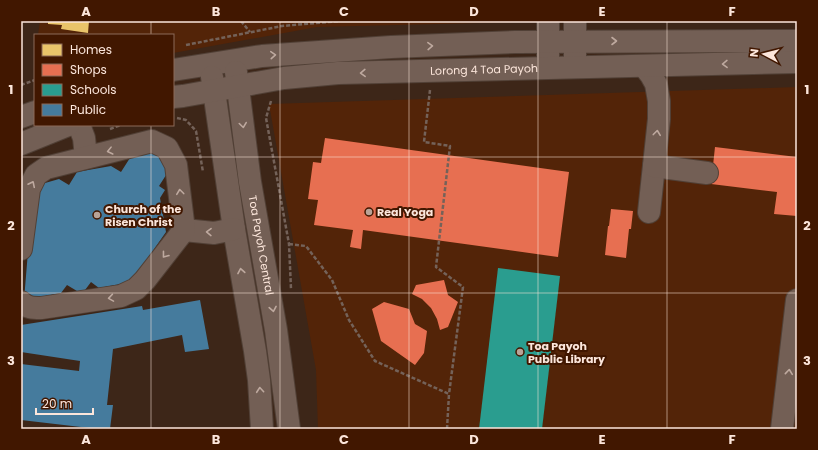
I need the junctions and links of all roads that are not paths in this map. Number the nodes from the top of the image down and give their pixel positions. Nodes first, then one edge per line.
1 (548, 31) edge
2 (575, 31) edge
3 (797, 41) edge
4 (234, 60) junction
5 (797, 62) edge
6 (210, 64) junction
7 (644, 66) junction
8 (548, 68) junction
9 (575, 68) junction
10 (174, 70) edge
11 (237, 87) junction
12 (214, 91) junction
13 (174, 97) edge
14 (34, 112) edge
15 (21, 117) edge
16 (66, 126) edge
17 (79, 126) edge
18 (21, 144) edge
19 (86, 157) junction
20 (654, 166) junction
21 (707, 173) dead end
22 (649, 212) dead end
23 (234, 229) junction
24 (184, 230) junction
25 (21, 249) edge
26 (797, 300) edge
27 (21, 302) edge
28 (262, 429) edge
29 (289, 429) edge
30 (782, 429) edge

1 - 2 street
4 -> 1 street
1 - 8 street
2 -> 3 street
2 - 9 street
4 - 6 street
4 - 11 street, Toa Payoh Central
5 -> 7 street, Lorong 4 Toa Payoh
6 - 10 street
6 - 12 street, Toa Payoh Central
7 - 9 street, Lorong 4 Toa Payoh
20 -> 7 street
8 - 9 street, Lorong 4 Toa Payoh
8 -> 11 street, Lorong 4 Toa Payoh
11 - 12 street, Lorong 4 Toa Payoh
11 -> 29 street, Toa Payoh Central
12 - 13 street, Lorong 4 Toa Payoh
12 - 23 street, Toa Payoh Central
14 - 15 street
16 - 18 street
17 - 19 street
24 -> 19 street
25 -> 19 street
20 - 21 street
20 - 22 street
23 -> 24 street
28 -> 23 street, Toa Payoh Central
24 -> 27 street
30 -> 26 street

